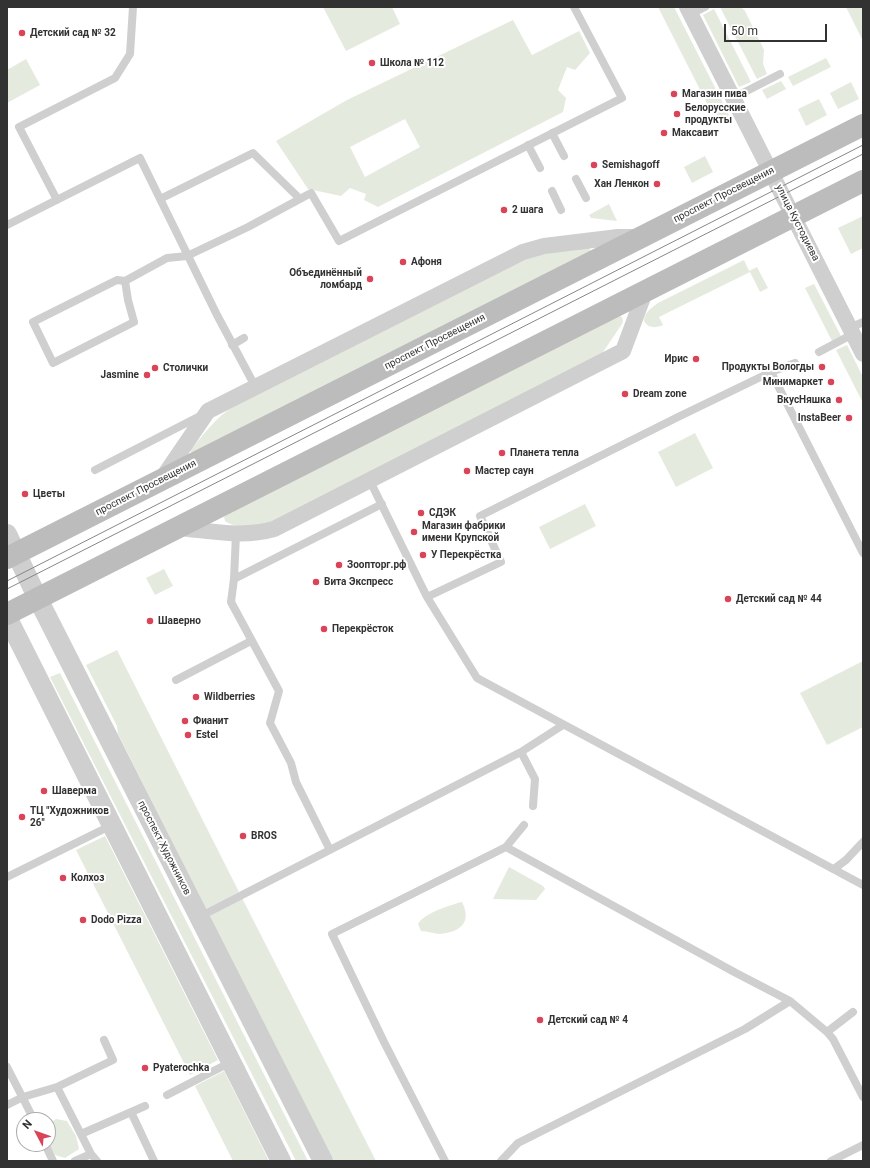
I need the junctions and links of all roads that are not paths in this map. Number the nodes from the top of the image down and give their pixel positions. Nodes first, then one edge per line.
1 (133, 7) edge
2 (574, 7) edge
3 (694, 9) edge
4 (780, 74) dead end
5 (733, 98) junction
6 (863, 125) edge
7 (552, 133) junction
8 (528, 145) junction
9 (564, 156) dead end
10 (540, 168) dead end
11 (771, 171) junction
12 (576, 179) dead end
13 (863, 181) edge
14 (552, 191) dead end
15 (586, 198) dead end
16 (160, 199) junction
17 (300, 199) junction
18 (57, 200) junction
19 (561, 210) dead end
20 (793, 216) junction
21 (7, 225) edge
22 (642, 237) junction
23 (187, 256) junction
24 (125, 281) junction
25 (645, 292) junction
26 (855, 328) edge
27 (244, 338) dead end
28 (232, 345) junction
29 (819, 352) dead end
30 (863, 354) edge
31 (795, 363) dead end
32 (771, 372) junction
33 (256, 388) junction
34 (208, 411) junction
35 (95, 470) dead end
36 (161, 480) junction
37 (370, 481) junction
38 (382, 504) junction
39 (179, 528) junction
40 (7, 534) edge
41 (236, 534) junction
42 (863, 553) edge
43 (12, 556) edge
44 (234, 579) junction
45 (427, 597) junction
46 (38, 599) junction
47 (7, 616) edge
48 (251, 641) junction
49 (176, 680) dead end
50 (563, 725) junction
51 (520, 752) junction
52 (533, 806) dead end
53 (112, 825) junction
54 (524, 825) dead end
55 (863, 842) edge
56 (506, 847) junction
57 (330, 850) junction
58 (834, 869) junction
59 (7, 877) edge
60 (863, 885) edge
61 (199, 916) junction
62 (790, 1001) junction
63 (853, 1012) dead end
64 (827, 1032) junction
65 (104, 1040) dead end
66 (231, 1062) junction
67 (7, 1068) edge
68 (57, 1088) junction
69 (167, 1095) dead end
70 (22, 1097) junction
71 (863, 1097) edge
72 (7, 1104) edge
73 (145, 1106) dead end
74 (30, 1112) edge
75 (131, 1112) junction
76 (82, 1134) junction
77 (863, 1145) edge
78 (91, 1154) junction
79 (75, 1161) edge
80 (97, 1161) edge
81 (154, 1161) edge
82 (281, 1161) edge
83 (322, 1161) edge
84 (445, 1161) edge
85 (501, 1161) edge
86 (831, 1161) edge

1 - 18 lane
2 - 7 lane
3 - 5 street, улица Кустодиева
4 - 5 lane
5 - 11 street, улица Кустодиева
6 - 11 main road, проспект Просвещения
7 - 8 lane
7 - 9 lane
8 - 10 lane
8 - 17 lane
11 - 20 street, улица Кустодиева
11 - 22 main road, проспект Просвещения
12 - 15 lane
13 - 20 main road
14 - 19 lane
16 - 17 lane
16 - 18 lane
16 - 23 lane
17 - 23 lane
18 - 21 lane
20 - 25 main road
20 - 26 street, улица Кустодиева
22 - 33 street
22 - 36 main road, проспект Просвещения
23 - 24 lane
23 - 28 lane
24 - 24 lane
25 - 37 street
25 - 39 main road
26 - 29 lane
26 - 30 street, улица Кустодиева
27 - 28 lane
28 - 33 lane
31 - 32 lane
32 - 42 lane
32 - 45 lane
33 - 34 street
34 - 35 lane
34 - 36 street
36 - 43 main road, проспект Просвещения
37 - 38 lane
37 - 41 street
38 - 44 lane
38 - 45 lane
39 - 41 street
39 - 46 main road
40 - 43 street, проспект Художников
41 - 44 lane
43 - 46 street, проспект Художников
44 - 48 lane
45 - 50 lane
46 - 47 main road
46 - 61 street, проспект Художников
47 - 53 street
48 - 49 lane
48 - 57 lane
50 - 51 lane
50 - 58 lane
51 - 52 lane
51 - 57 lane
53 - 59 lane
53 - 66 street
54 - 56 lane
55 - 58 lane
56 - 62 lane
56 - 84 lane
57 - 61 lane
58 - 60 lane
61 - 83 street, проспект Художников
62 - 64 lane
62 - 85 lane
63 - 64 lane
64 - 71 lane
65 - 68 lane
66 - 69 lane
66 - 82 street
67 - 70 lane
68 - 70 lane
68 - 76 lane
70 - 72 lane
70 - 74 lane
73 - 75 lane
75 - 76 lane
75 - 81 lane
76 - 78 lane
77 - 86 lane
78 - 79 lane
78 - 80 lane

